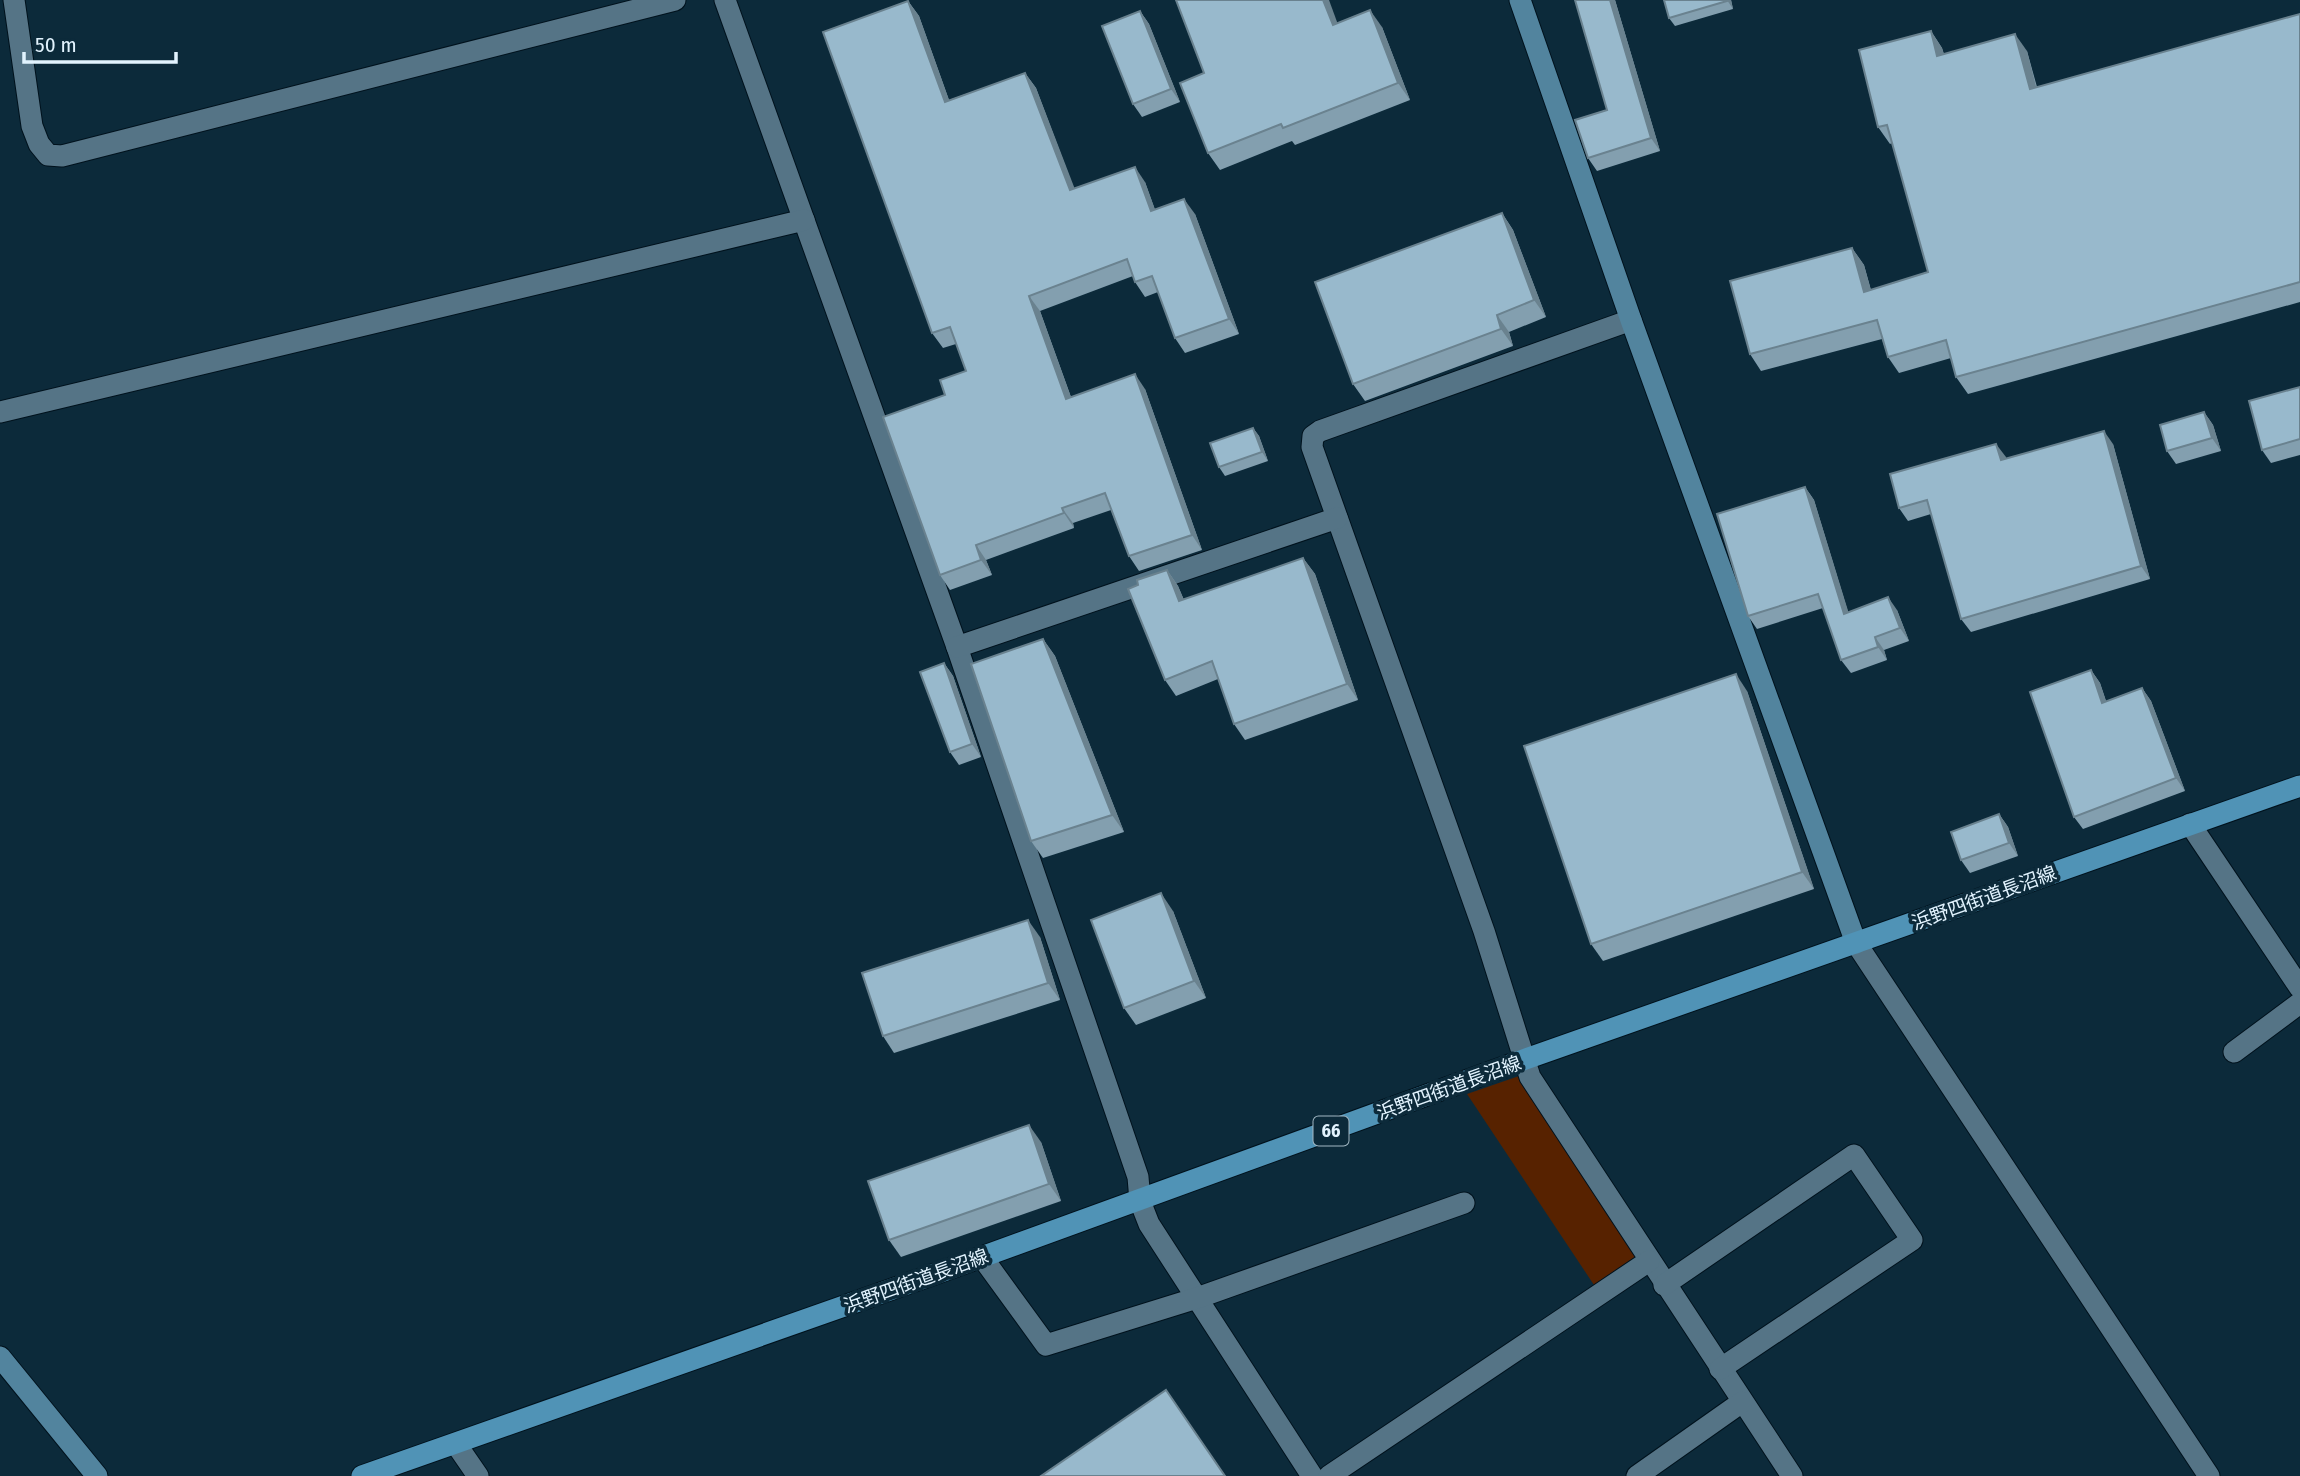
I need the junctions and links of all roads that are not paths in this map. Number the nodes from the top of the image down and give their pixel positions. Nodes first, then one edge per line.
1 (14, 0) edge
2 (675, 0) edge
3 (726, 0) edge
4 (1520, 0) edge
5 (804, 220) junction
6 (1631, 320) junction
7 (0, 412) edge
8 (1337, 518) junction
9 (957, 647) junction
10 (2300, 786) edge
11 (2190, 824) junction
12 (1856, 943) junction
13 (2300, 988) edge
14 (2300, 1003) edge
15 (2234, 1052) dead end
16 (1524, 1060) junction
17 (1140, 1201) junction
18 (1464, 1203) dead end
19 (982, 1257) junction
20 (1649, 1261) junction
21 (1664, 1285) junction
22 (1197, 1298) junction
23 (0, 1357) edge
24 (1720, 1368) junction
25 (1742, 1402) junction
26 (457, 1444) junction
27 (97, 1476) edge
28 (362, 1476) edge
29 (478, 1476) edge
30 (1312, 1476) edge
31 (1329, 1476) edge
32 (1637, 1476) edge
33 (1792, 1476) edge
34 (2209, 1476) edge

1 - 2 street
3 - 5 street
4 - 6 street
5 - 7 street
5 - 9 street
6 - 8 street
6 - 12 street
8 - 9 street
8 - 16 street
9 - 17 street
10 - 11 main road, 浜野四街道長沼線 / 66
11 - 12 main road, 浜野四街道長沼線 / 66
11 - 13 street
12 - 16 main road, 浜野四街道長沼線 / 66
12 - 34 street
14 - 15 street
16 - 17 main road, 浜野四街道長沼線 / 66
16 - 20 street
17 - 19 main road, 浜野四街道長沼線 / 66
17 - 22 street
18 - 22 street
19 - 22 street
19 - 26 main road, 浜野四街道長沼線 / 66
20 - 21 street
20 - 31 street
21 - 24 street
21 - 24 street
22 - 30 street
23 - 27 street
24 - 25 street
25 - 32 street
25 - 33 street
26 - 28 main road, 浜野四街道長沼線 / 66
26 - 29 street

